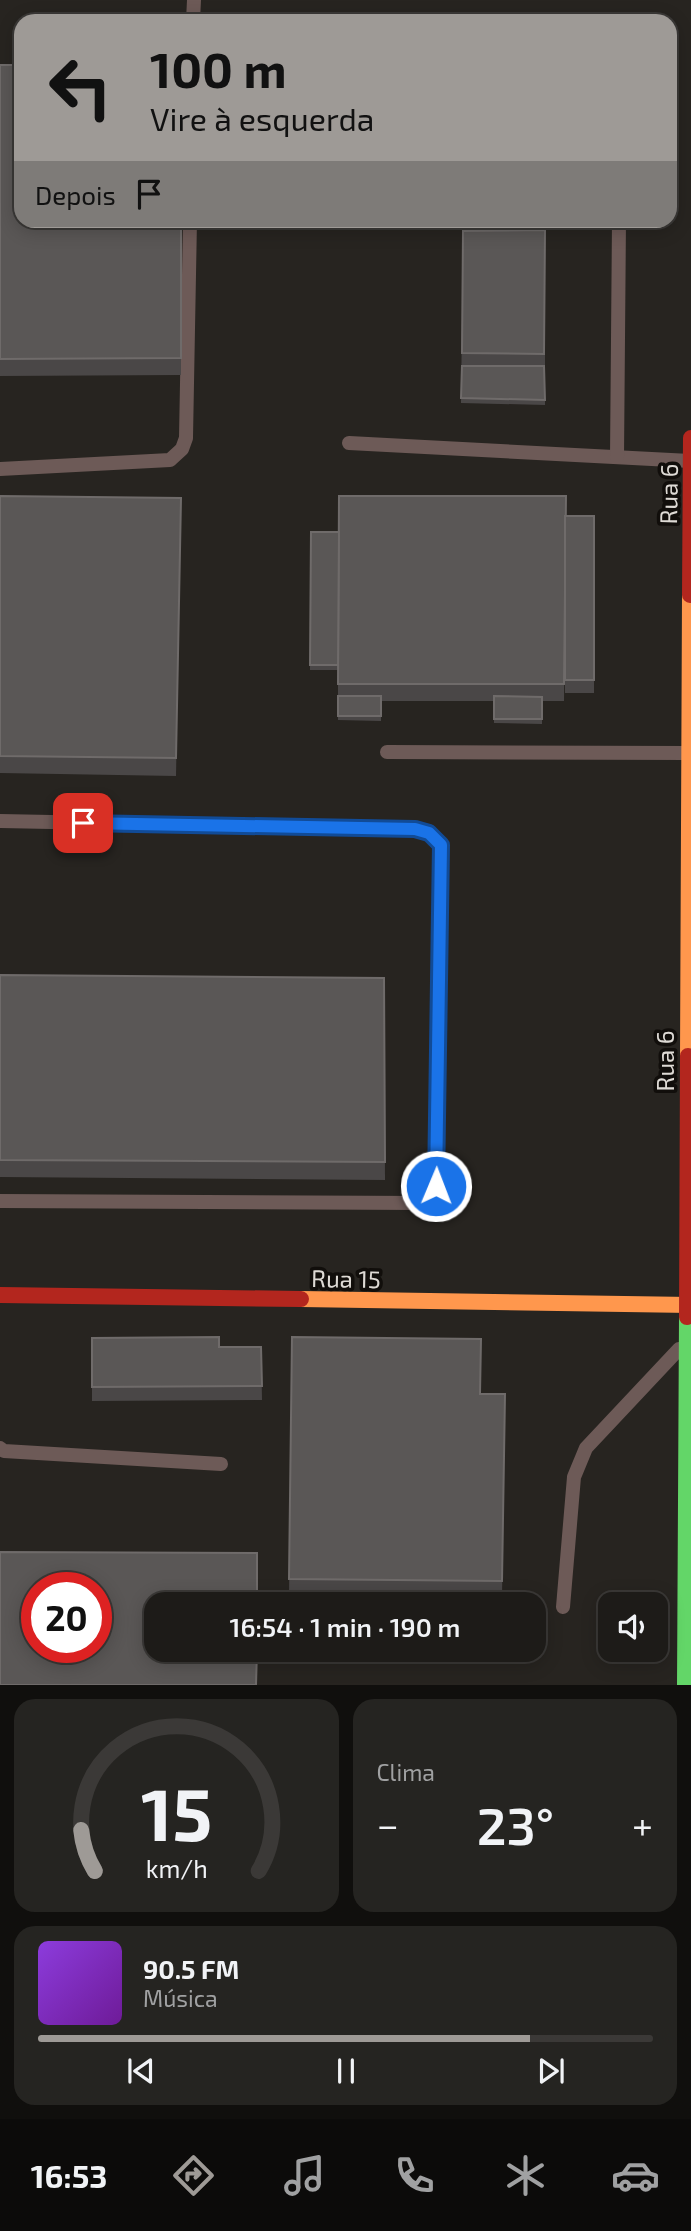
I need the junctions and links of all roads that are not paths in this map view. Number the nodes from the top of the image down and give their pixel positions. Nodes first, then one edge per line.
1 (190, 228) edge
2 (619, 228) edge
3 (691, 438) edge
4 (349, 443) dead end
5 (617, 457) junction
6 (691, 461) edge
7 (0, 469) edge
8 (691, 480) edge
9 (690, 618) edge
10 (387, 752) dead end
11 (689, 752) junction
12 (0, 821) edge
13 (689, 1164) edge
14 (0, 1201) edge
15 (0, 1296) edge
16 (689, 1305) edge
17 (685, 1342) junction
18 (0, 1448) edge
19 (221, 1464) dead end
20 (564, 1607) dead end
21 (685, 1685) edge

1 - 7 lane
2 - 5 lane
3 - 6 street, Rua 6
4 - 5 lane
5 - 6 lane
6 - 8 street, Rua 6
8 - 9 street, Rua 6
9 - 11 street, Rua 6
10 - 11 lane
11 - 13 street, Rua 6
12 - 14 lane
13 - 16 street, Rua 6
15 - 16 street, Rua 15
16 - 17 street, Rua 6
17 - 20 lane
17 - 21 street, Rua 6
18 - 19 lane

